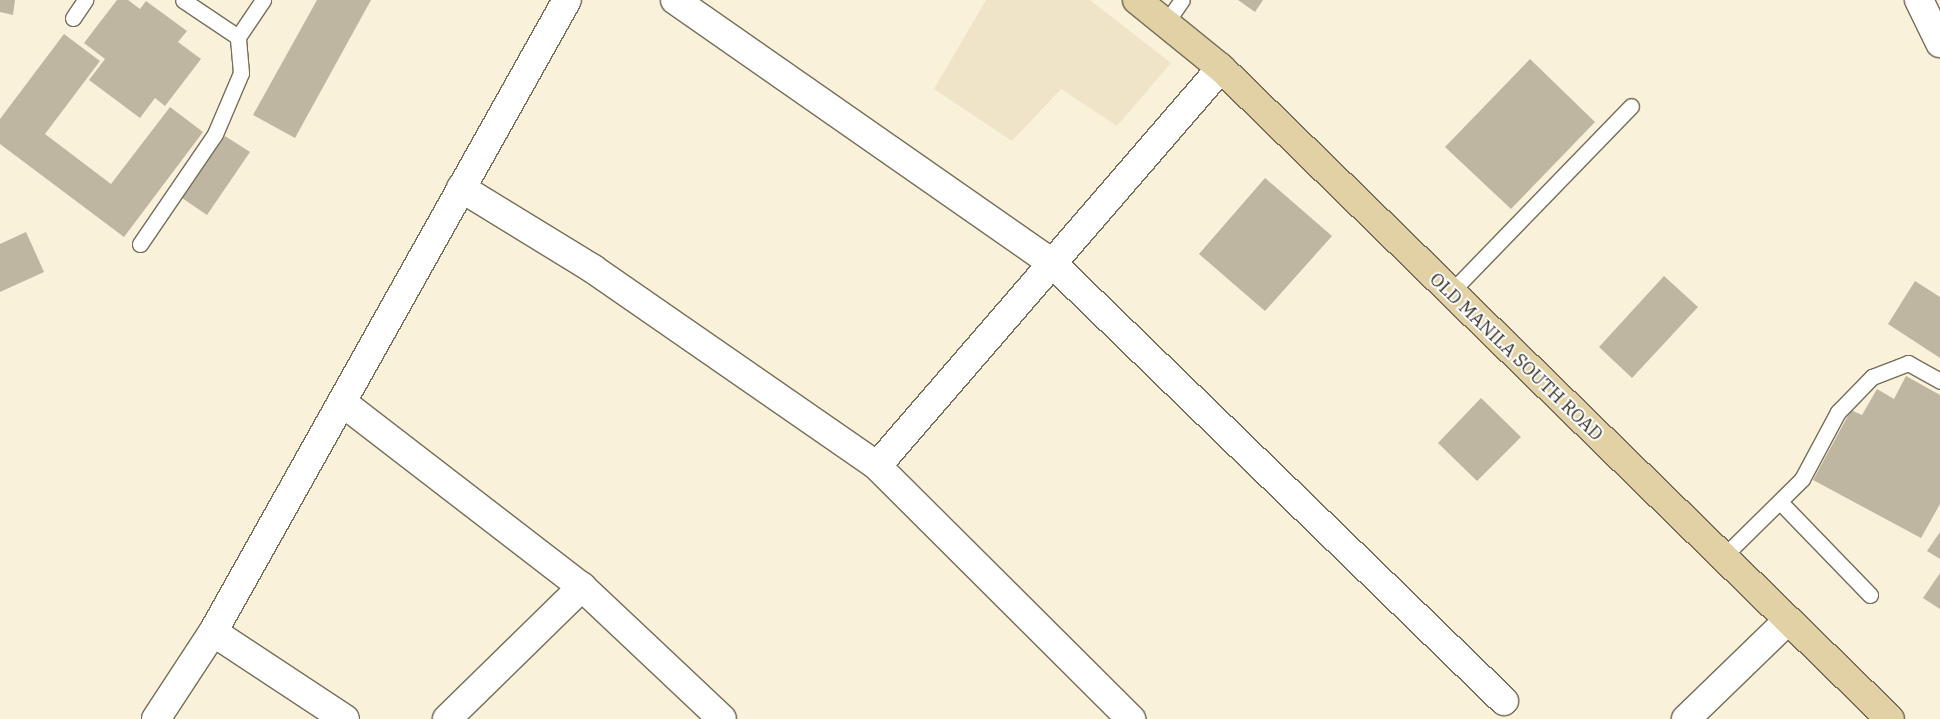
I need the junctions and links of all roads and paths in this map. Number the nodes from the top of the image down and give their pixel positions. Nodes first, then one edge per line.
1 (85, 0) edge
2 (183, 0) edge
3 (263, 0) edge
4 (567, 0) edge
5 (675, 0) edge
6 (1137, 0) edge
7 (1182, 0) edge
8 (1919, 0) edge
9 (73, 18) dead end
10 (1165, 24) junction
11 (238, 37) junction
12 (1940, 43) edge
13 (1221, 68) junction
14 (1631, 106) dead end
15 (461, 188) junction
16 (140, 244) dead end
17 (1052, 264) junction
18 (1450, 293) junction
19 (1940, 381) edge
20 (343, 403) junction
21 (877, 466) junction
22 (1781, 503) junction
23 (1724, 556) junction
24 (582, 587) junction
25 (1870, 595) dead end
26 (1788, 620) junction
27 (213, 632) junction
28 (1504, 701) dead end
29 (156, 719) edge
30 (345, 719) edge
31 (447, 719) edge
32 (722, 719) edge
33 (1131, 719) edge
34 (1686, 719) edge
35 (1890, 719) edge

1 - 9 lane
2 - 11 lane
3 - 11 lane
4 - 15 street
5 - 17 street
6 - 10 main road, OLD MANILA SOUTH ROAD
7 - 10 lane
8 - 12 street
10 - 13 main road, OLD MANILA SOUTH ROAD
11 - 16 lane
13 - 17 street
13 - 18 main road, OLD MANILA SOUTH ROAD
14 - 18 lane
15 - 20 street
15 - 21 street
17 - 21 street
17 - 28 street
18 - 23 main road, OLD MANILA SOUTH ROAD
19 - 22 lane
20 - 24 street
20 - 27 street
21 - 33 street
22 - 23 lane
22 - 25 lane
23 - 26 main road, OLD MANILA SOUTH ROAD
24 - 31 street
24 - 32 street
26 - 34 street
26 - 35 main road, OLD MANILA SOUTH ROAD
27 - 29 street
27 - 30 street

